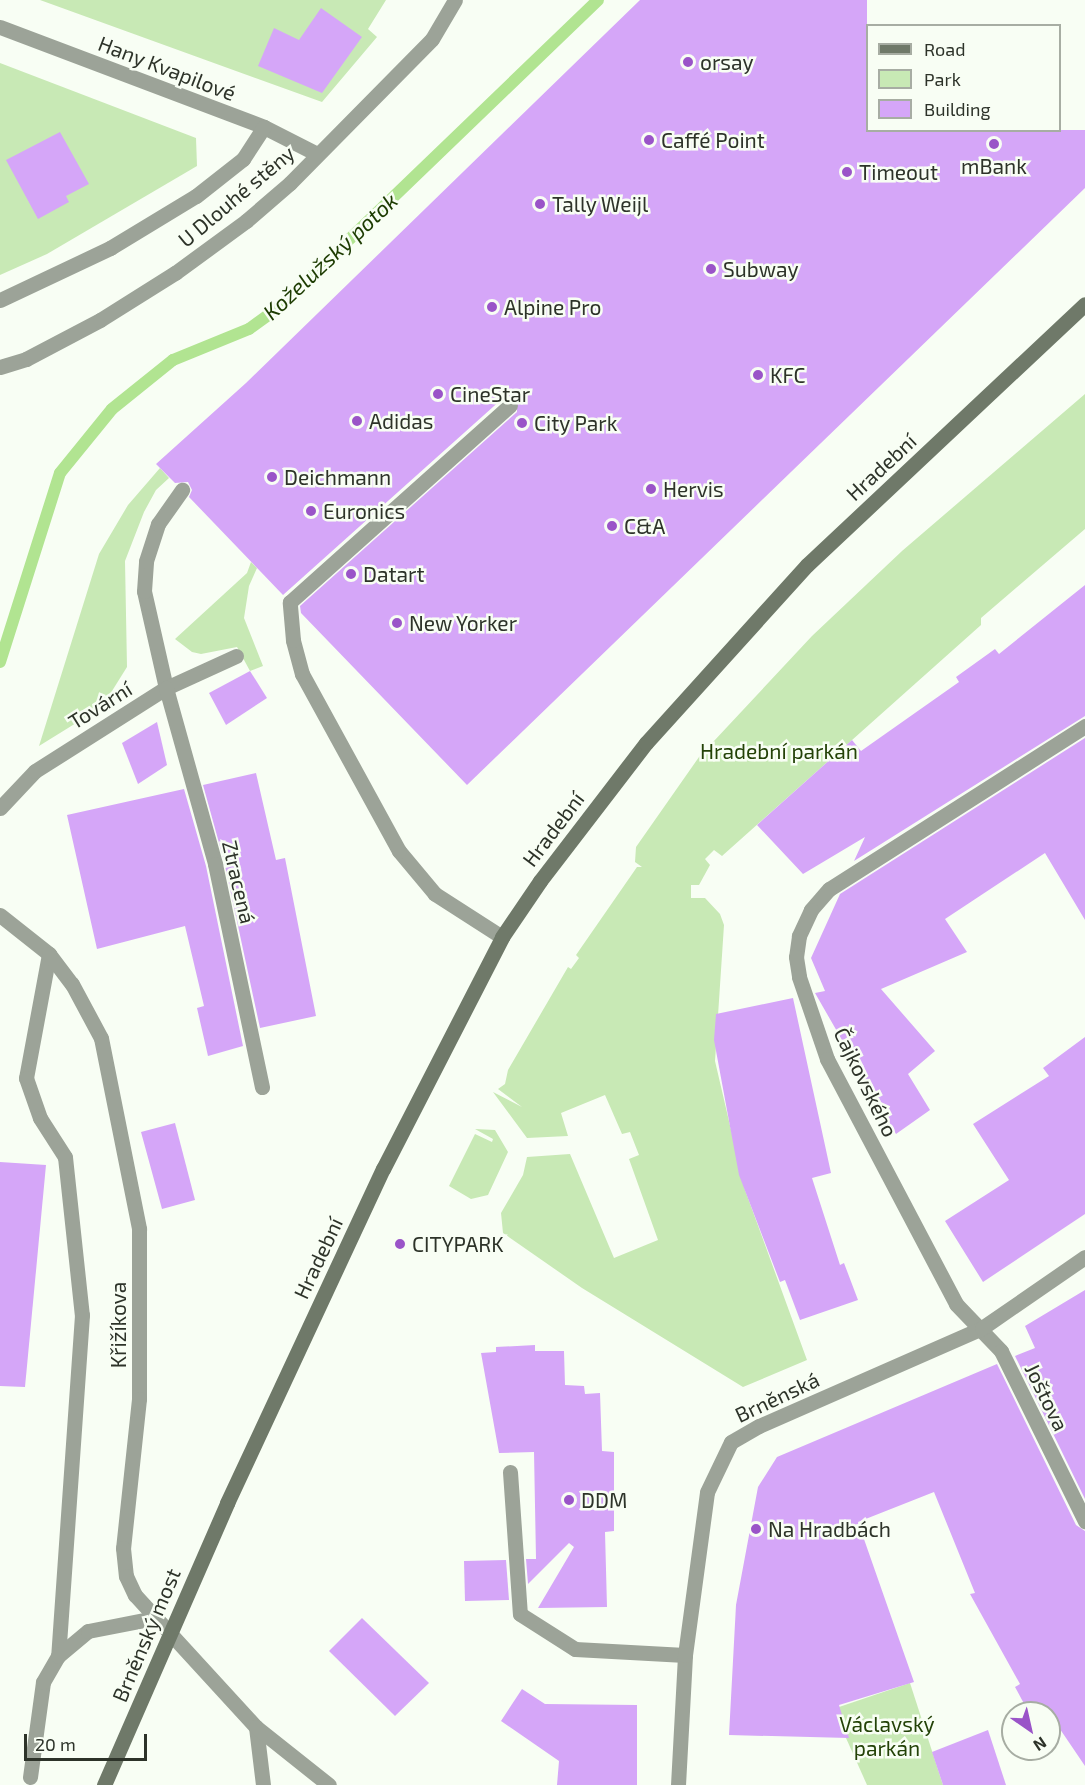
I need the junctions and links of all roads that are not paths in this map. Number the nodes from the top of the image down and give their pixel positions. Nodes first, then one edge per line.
1 (455, 0) edge
2 (0, 27) edge
3 (264, 127) junction
4 (317, 154) junction
5 (0, 300) edge
6 (1085, 304) edge
7 (0, 367) edge
8 (510, 405) dead end
9 (182, 490) dead end
10 (236, 656) dead end
11 (166, 688) junction
12 (1085, 726) edge
13 (0, 808) edge
14 (0, 915) edge
15 (502, 937) junction
16 (49, 954) junction
17 (262, 1087) dead end
18 (1085, 1257) edge
19 (982, 1328) junction
20 (510, 1472) dead end
21 (227, 1503) joint
22 (1085, 1521) edge
23 (154, 1618) junction
24 (685, 1655) junction
25 (58, 1656) junction
26 (255, 1727) junction
27 (30, 1777) dead end
28 (104, 1785) edge
29 (263, 1785) edge
30 (328, 1785) edge
31 (678, 1785) edge

1 - 4 street, U Dlouhé stěny
2 - 3 street, Hany Kvapilové
3 - 4 street, Hany Kvapilové
3 - 5 street, U Dlouhé stěny
4 - 7 street, U Dlouhé stěny
6 - 15 main road, Hradební
8 - 15 street
9 - 11 street, Ztracená
10 - 11 street, Tovární
11 - 13 street, Tovární
11 - 17 street, Ztracená
12 - 19 street, Čajkovského
14 - 16 street, Křižíkova
15 - 21 main road, Hradební
16 - 23 street, Křižíkova
16 - 25 street
18 - 19 street, Brněnská
19 - 22 street, Joštova
19 - 24 street, Brněnská
20 - 24 street
21 - 28 main road, Brněnský most, bridge
23 - 25 street
23 - 26 street, Křižíkova
24 - 31 street, Brněnská
25 - 27 street
26 - 29 street
26 - 30 street, Křižíkova

